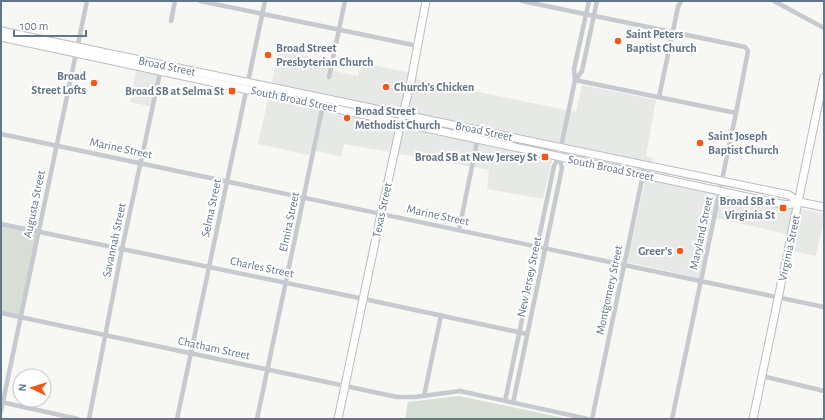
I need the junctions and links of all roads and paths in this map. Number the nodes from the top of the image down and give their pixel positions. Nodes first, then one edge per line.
1 (86, 1) edge
2 (175, 1) edge
3 (200, 1) edge
4 (265, 1) edge
5 (345, 1) edge
6 (426, 1) edge
7 (522, 1) edge
8 (589, 1) edge
9 (597, 1) edge
10 (681, 1) edge
11 (774, 1) edge
12 (262, 13) junction
13 (586, 14) junction
14 (594, 16) junction
15 (171, 21) dead end
16 (824, 28) edge
17 (339, 29) junction
18 (1, 31) edge
19 (673, 32) junction
20 (1, 37) edge
21 (418, 46) junction
22 (76, 50) junction
23 (161, 68) junction
24 (329, 77) dead end
25 (824, 77) edge
26 (575, 80) junction
27 (247, 86) junction
28 (659, 97) junction
29 (324, 102) junction
30 (736, 113) junction
31 (402, 119) junction
32 (480, 130) junction
33 (1, 134) edge
34 (513, 137) junction
35 (478, 140) junction
36 (56, 145) junction
37 (511, 146) junction
38 (561, 147) junction
39 (559, 157) junction
40 (141, 163) junction
41 (645, 165) junction
42 (643, 174) junction
43 (226, 181) junction
44 (722, 181) junction
45 (720, 191) junction
46 (304, 197) junction
47 (799, 202) junction
48 (824, 207) edge
49 (381, 214) junction
50 (1, 224) edge
51 (459, 230) junction
52 (38, 232) junction
53 (537, 246) junction
54 (545, 247) junction
55 (122, 249) junction
56 (624, 264) junction
57 (208, 266) junction
58 (700, 280) junction
59 (286, 283) junction
60 (778, 297) junction
61 (364, 299) junction
62 (824, 306) edge
63 (1, 313) edge
64 (441, 315) junction
65 (20, 317) junction
66 (520, 332) junction
67 (527, 334) junction
68 (105, 335) junction
69 (191, 353) junction
70 (268, 370) junction
71 (762, 376) junction
72 (345, 386) junction
73 (824, 391) edge
74 (424, 396) junction
75 (505, 401) junction
76 (2, 402) edge
77 (513, 402) junction
78 (1, 411) edge
79 (78, 419) edge
80 (89, 419) edge
81 (177, 419) edge
82 (257, 419) edge
83 (338, 419) edge
84 (588, 419) edge
85 (592, 419) edge
86 (672, 419) edge
87 (753, 419) edge

1 - 22 street, Augusta Street
2 - 15 street
3 - 12 street
4 - 12 street, Selma Street
5 - 17 street
6 - 21 main road, Texas Street
7 - 13 street
8 - 13 street, New Jersey Street
9 - 14 street, New Jersey Street
10 - 19 street
11 - 16 street
12 - 17 street
12 - 27 street, Selma Street
13 - 14 street
13 - 26 street, New Jersey Street
14 - 19 street
14 - 26 street, New Jersey Street
17 - 21 street
17 - 24 street
18 - 22 main road, Broad Street
19 - 28 street
19 - 30 street, Maryland Street
20 - 22 main road
21 - 31 main road, Texas Street
22 - 23 main road, Broad Street
22 - 36 street, Augusta Street
23 - 27 main road, Broad Street
23 - 40 street, Savannah Street
25 - 47 main road, Virginia Street
26 - 28 street
26 - 38 street, New Jersey Street
27 - 29 main road, Broad Street
27 - 43 street, Selma Street
28 - 30 street
29 - 31 main road, Broad Street
29 - 46 street, Elmira Street
30 - 44 street, Maryland Street
31 - 32 main road, Broad Street
31 - 35 main road, South Broad Street
31 - 49 main road, Texas Street
32 - 34 main road, Broad Street
32 - 35 street
33 - 36 street, Marine Street
34 - 37 street
34 - 38 main road, Broad Street
35 - 37 main road, South Broad Street
35 - 51 street
36 - 40 street, Marine Street
36 - 52 street, Augusta Street
37 - 39 main road, South Broad Street
38 - 39 street, New Jersey Street
38 - 41 main road, Broad Street
39 - 42 main road, South Broad Street
39 - 53 street, New Jersey Street
39 - 54 street, New Jersey Street
40 - 43 street, Marine Street
40 - 55 street, Savannah Street
41 - 42 street, Montgomery Street
41 - 44 main road, Broad Street
42 - 45 main road, South Broad Street
42 - 56 street, Montgomery Street
43 - 46 street, Marine Street
43 - 57 street, Selma Street
44 - 45 street, Maryland Street
44 - 47 main road, Broad Street
45 - 47 main road, South Broad Street
45 - 58 street, Maryland Street
46 - 49 street, Marine Street
46 - 59 street, Elmira Street
47 - 48 main road, Broad Street
47 - 60 main road, Virginia Street
49 - 51 street, Marine Street
49 - 61 main road, Texas Street
50 - 52 street, Charles Street
51 - 53 street, Marine Street
52 - 55 street, Charles Street
52 - 65 street, Augusta Street
53 - 54 street, Marine Street
53 - 66 street, New Jersey Street
54 - 56 street, Marine Street
54 - 67 street, New Jersey Street
55 - 57 street, Charles Street
55 - 68 street, Savannah Street
56 - 58 street, Marine Street
56 - 85 street, Montgomery Street
57 - 59 street, Charles Street
57 - 69 street, Selma Street
58 - 60 street, Marine Street
58 - 86 street, Maryland Street
59 - 61 street, Charles Street
59 - 70 street, Elmira Street
60 - 62 street, Marine Street
60 - 71 main road, Virginia Street
61 - 64 street, Charles Street
61 - 72 main road, Texas Street
63 - 65 street, Chatham Street
64 - 66 street, Charles Street
64 - 74 street
65 - 68 street, Chatham Street
65 - 76 street, Augusta Street
66 - 67 street, Charles Street
66 - 75 street, New Jersey Street
67 - 77 street, New Jersey Street
68 - 69 street, Chatham Street
68 - 80 street, Savannah Street
69 - 70 street, Chatham Street
69 - 81 street, Selma Street
70 - 72 street, Chatham Street
70 - 82 street, Elmira Street
71 - 73 street
71 - 87 main road, Virginia Street
72 - 74 street, Chatham Street
72 - 83 main road, Texas Street
74 - 75 street, Chatham Street
75 - 77 street, Chatham Street
76 - 78 street, Augusta Street
76 - 79 street
77 - 84 street, Chatham Street

